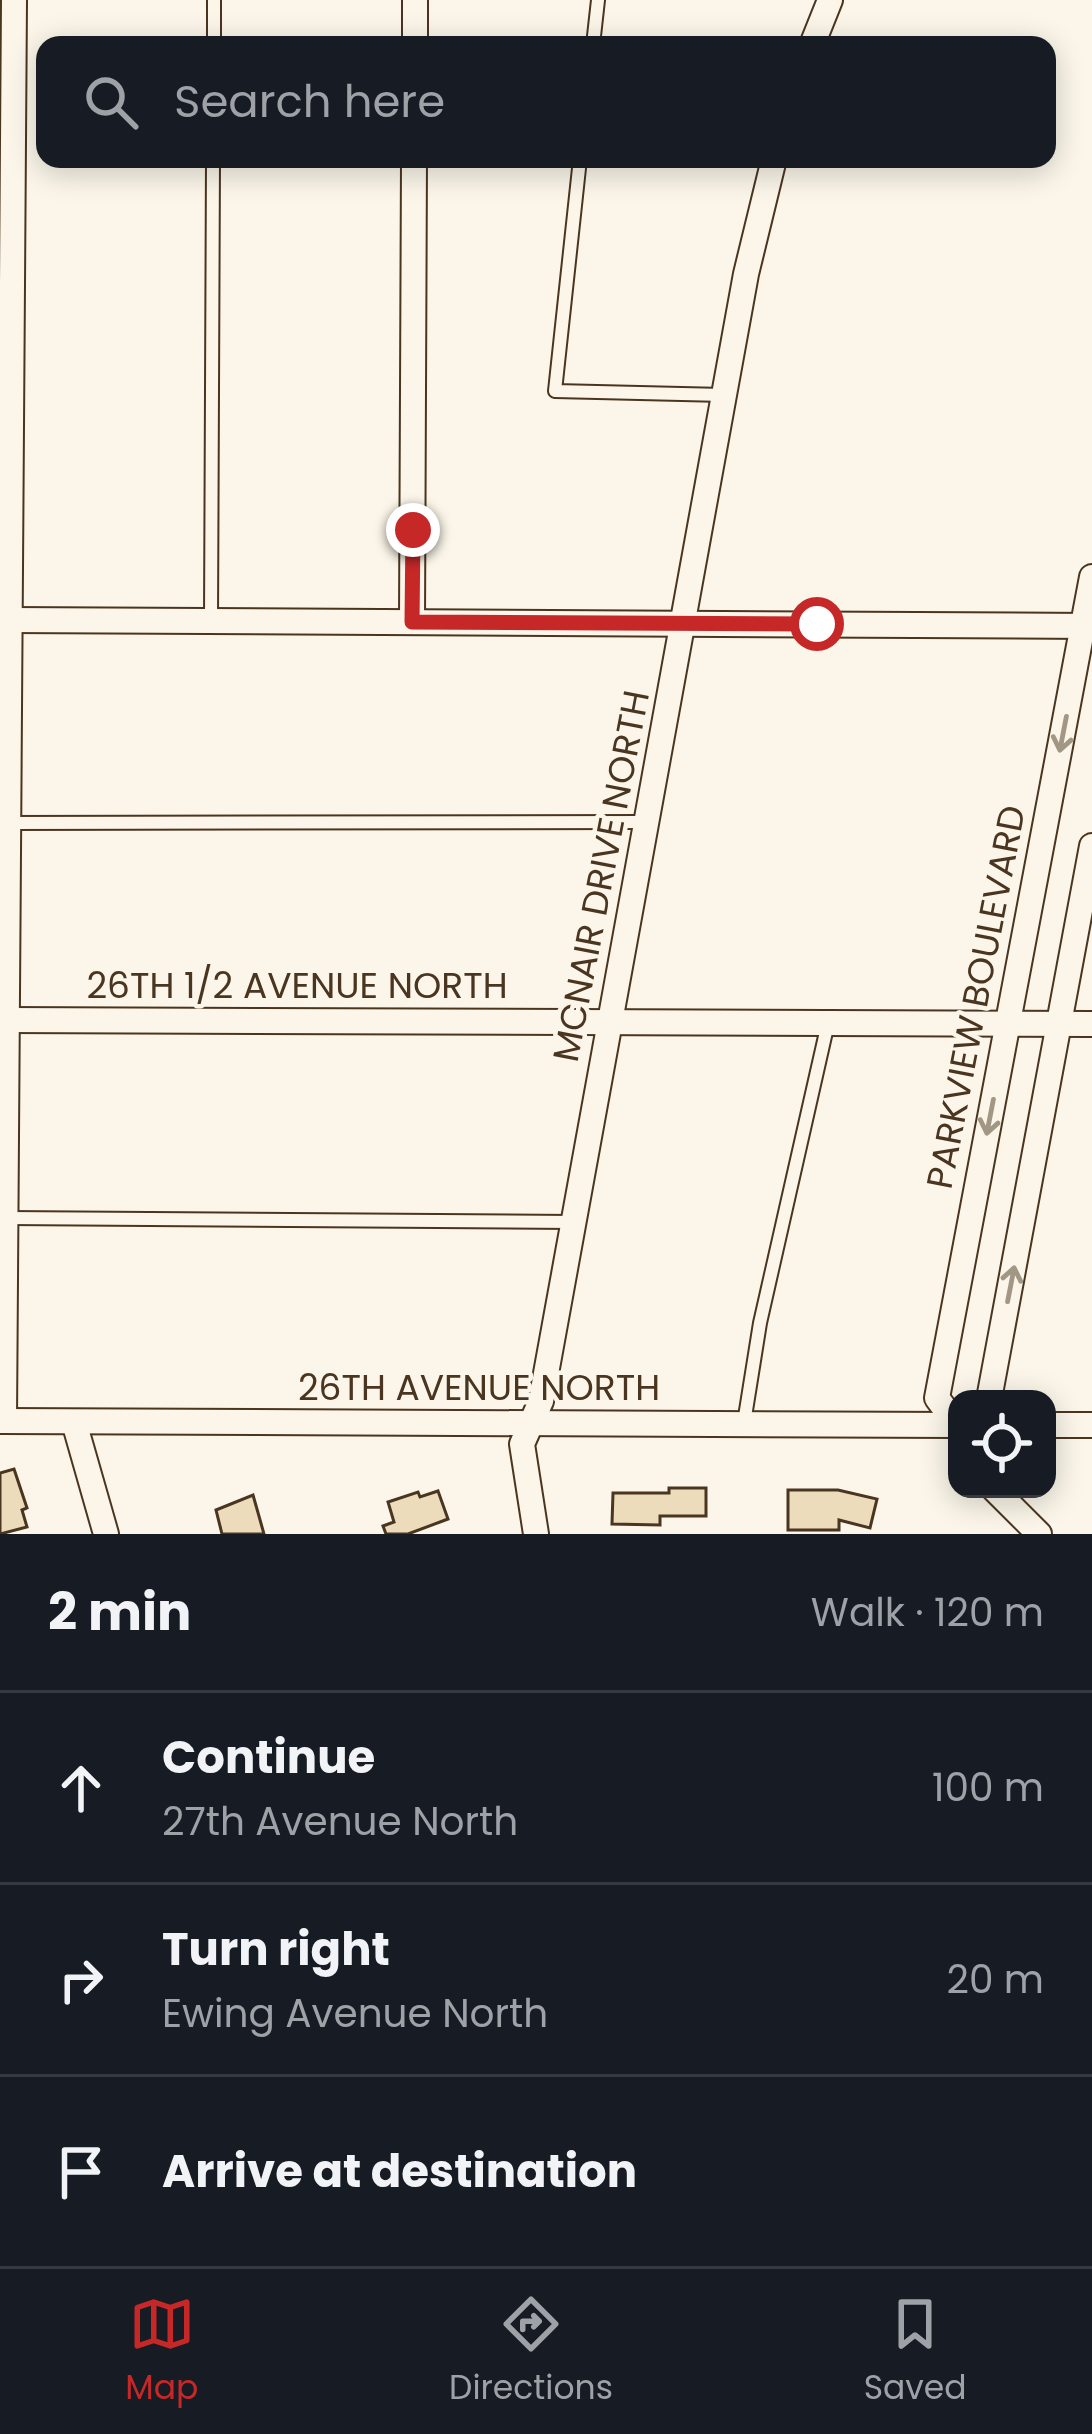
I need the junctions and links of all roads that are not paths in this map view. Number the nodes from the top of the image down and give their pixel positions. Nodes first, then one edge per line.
1 (14, 0) edge
2 (214, 0) edge
3 (415, 0) edge
4 (598, 0) edge
5 (826, 4) edge
6 (214, 36) edge
7 (415, 36) edge
8 (594, 36) edge
9 (815, 36) edge
10 (213, 168) edge
11 (415, 168) edge
12 (579, 168) edge
13 (773, 168) edge
14 (725, 395) junction
15 (1092, 577) edge
16 (8, 620) junction
17 (211, 621) junction
18 (412, 622) junction
19 (683, 623) junction
20 (1088, 626) edge
21 (648, 822) junction
22 (7, 823) junction
23 (1092, 846) edge
24 (6, 1020) junction
25 (610, 1022) junction
26 (828, 1023) junction
27 (1008, 1024) junction
28 (1060, 1024) junction
29 (1092, 1024) edge
30 (4, 1218) junction
31 (574, 1222) junction
32 (990, 1390) edge
33 (948, 1412) edge
34 (2, 1421) edge
35 (74, 1422) junction
36 (532, 1423) junction
37 (744, 1424) junction
38 (948, 1425) edge
39 (1056, 1425) edge
40 (1092, 1425) edge
41 (1003, 1498) edge
42 (106, 1534) edge
43 (536, 1534) edge
44 (1040, 1534) edge

1 - 16 street
2 - 6 lane
3 - 7 street
4 - 8 lane
5 - 9 street
10 - 17 lane
11 - 18 street
12 - 14 lane
13 - 14 street, MCNAIR DRIVE NORTH
14 - 19 street, MCNAIR DRIVE NORTH
15 - 20 street, PARKVIEW BOULEVARD
16 - 17 street
16 - 22 street
17 - 18 street
18 - 19 street
19 - 20 street
19 - 21 street, MCNAIR DRIVE NORTH
20 -> 27 street, PARKVIEW BOULEVARD
21 - 22 lane
21 - 25 street, MCNAIR DRIVE NORTH
22 - 24 street
23 - 28 street
24 - 25 street, 26TH 1/2 AVENUE NORTH
24 - 30 street
25 - 26 street, 26TH 1/2 AVENUE NORTH
25 - 31 street, MCNAIR DRIVE NORTH
26 - 27 street, 26TH 1/2 AVENUE NORTH
26 - 37 lane
27 - 28 street, 26TH 1/2 AVENUE NORTH
27 -> 33 street, PARKVIEW BOULEVARD
28 - 29 street, 26TH 1/2 AVENUE NORTH
32 -> 28 street
30 - 31 lane
30 - 34 street
31 - 36 street, MCNAIR DRIVE NORTH
34 - 35 street, 26TH AVENUE NORTH
35 - 36 street, 26TH AVENUE NORTH
35 - 42 street
36 - 37 street, 26TH AVENUE NORTH
36 - 43 street, MCNAIR DRIVE NORTH
37 - 38 street, 26TH AVENUE NORTH
39 - 40 street
41 - 44 street

